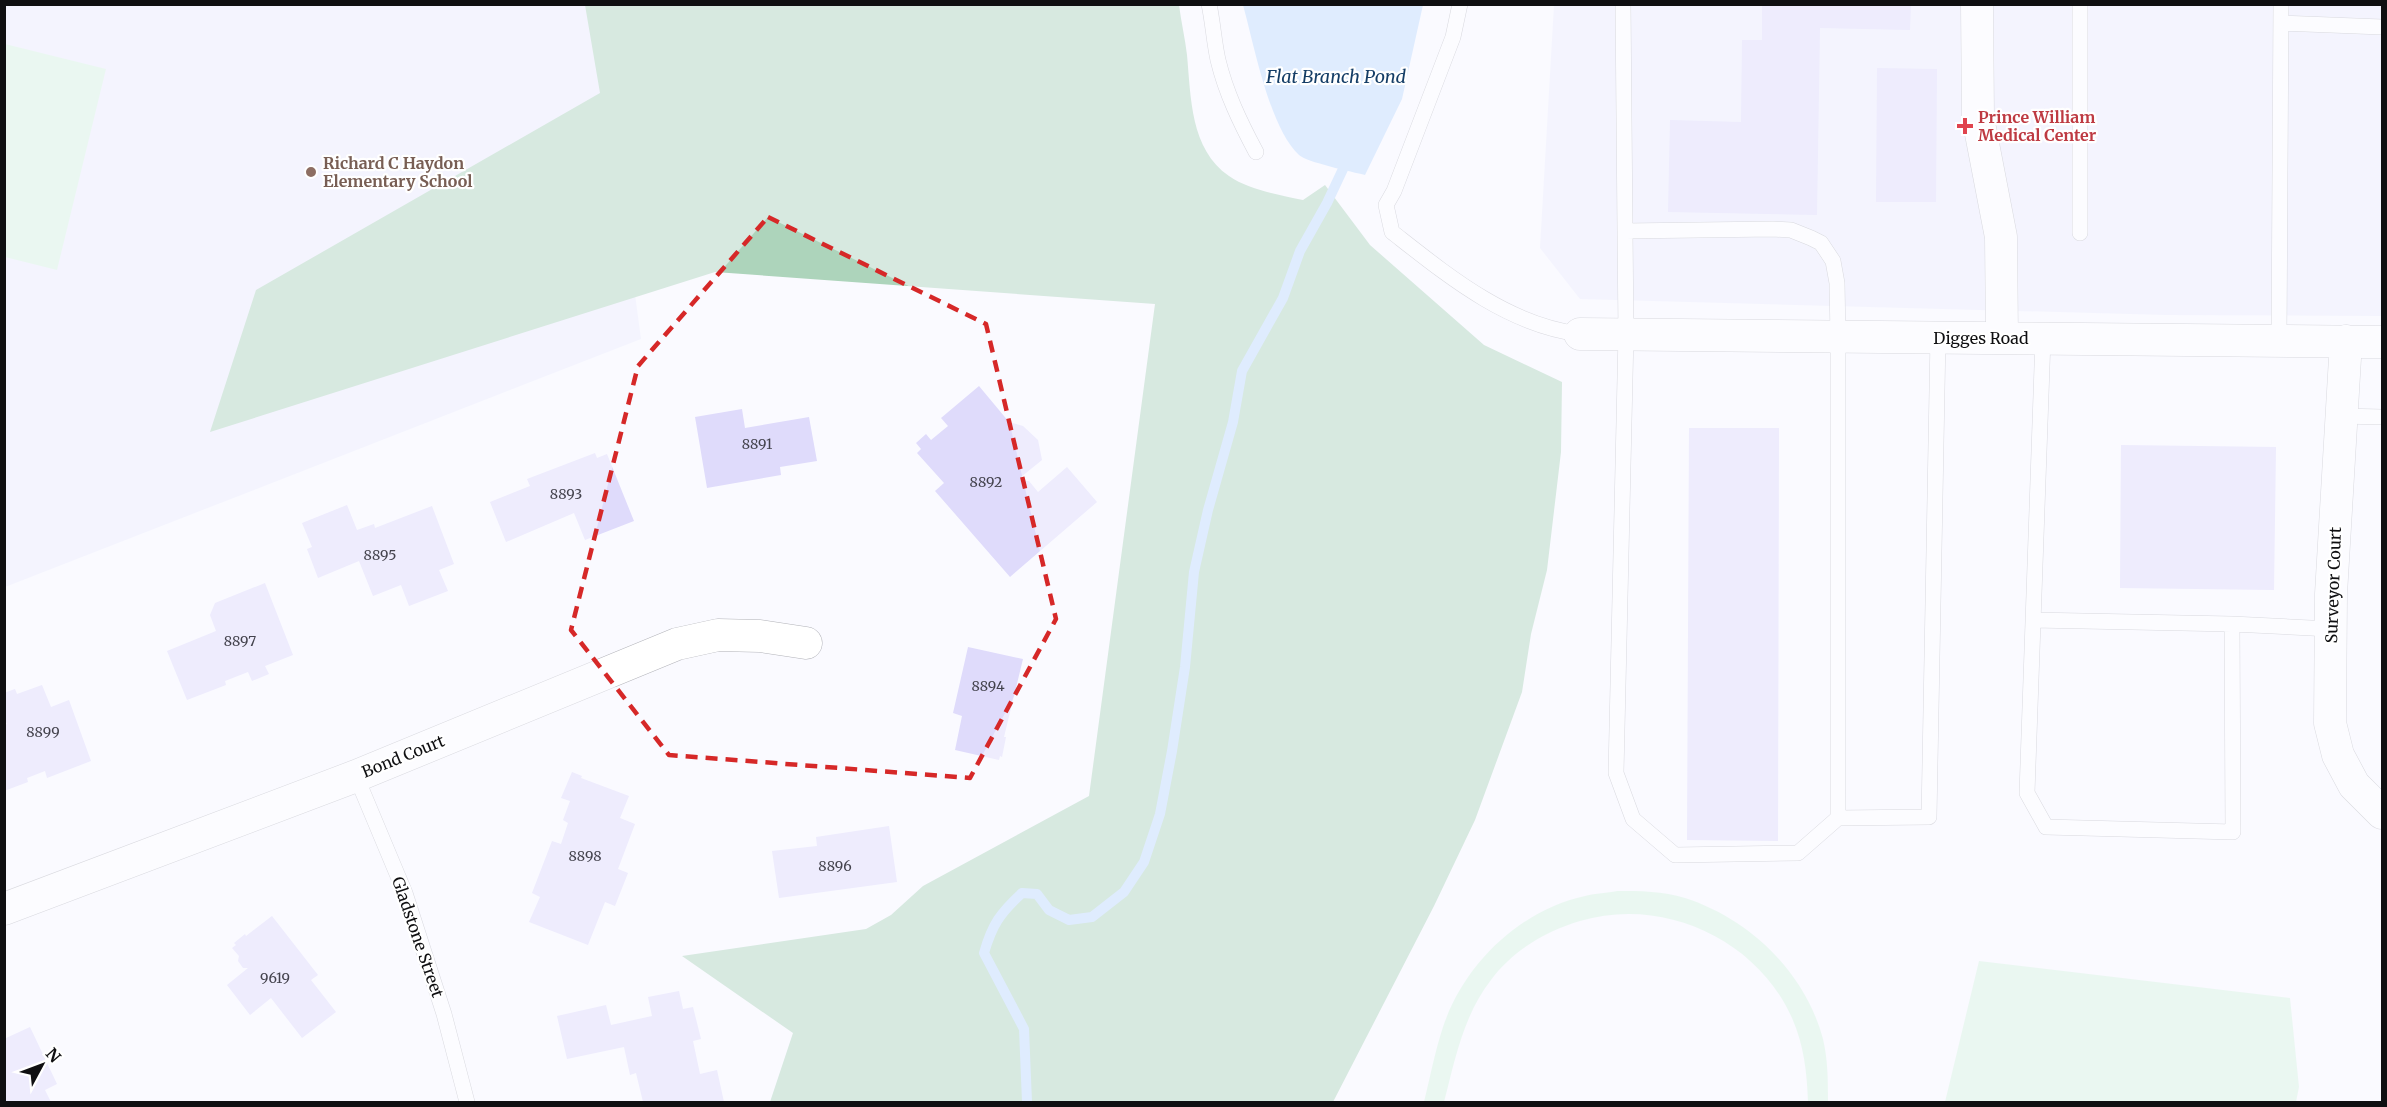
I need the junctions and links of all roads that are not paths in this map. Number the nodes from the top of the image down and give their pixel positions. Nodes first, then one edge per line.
1 (1209, 4) edge
2 (1460, 4) edge
3 (1623, 4) edge
4 (1977, 4) edge
5 (2080, 4) edge
6 (2281, 4) edge
7 (2281, 23) junction
8 (2382, 27) edge
9 (1256, 152) dead end
10 (1625, 231) junction
11 (2079, 233) dead end
12 (1580, 334) joint
13 (1626, 334) junction
14 (2002, 336) junction
15 (1838, 337) junction
16 (1938, 338) junction
17 (2043, 339) junction
18 (2279, 341) junction
19 (2346, 341) junction
20 (2382, 342) edge
21 (2341, 416) junction
22 (2382, 417) edge
23 (2033, 620) junction
24 (2232, 624) junction
25 (2331, 629) junction
26 (806, 643) dead end
27 (356, 776) junction
28 (2382, 813) edge
29 (1838, 818) junction
30 (4, 909) edge
31 (467, 1102) edge

1 - 9 lane
2 - 12 lane
3 - 10 lane
4 - 14 street
5 - 11 lane
6 - 7 lane
7 - 8 lane
7 - 18 lane
10 - 13 lane
10 - 15 lane
12 - 13 street, Digges Road
13 - 15 street, Digges Road
13 - 29 lane
14 - 16 street, Digges Road
14 - 17 street, Digges Road
15 - 16 street, Digges Road
15 - 29 lane
16 - 29 lane
17 - 18 street, Digges Road
17 - 23 lane
18 - 19 street, Digges Road
19 - 20 street, Digges Road
19 - 21 street, Surveyor Court
21 - 22 lane
21 - 25 street, Surveyor Court
23 - 24 lane
23 - 24 lane
24 - 25 lane
25 - 28 street, Surveyor Court
26 - 27 street, Bond Court
27 - 30 street, Bond Court
27 - 31 lane, Gladstone Street

